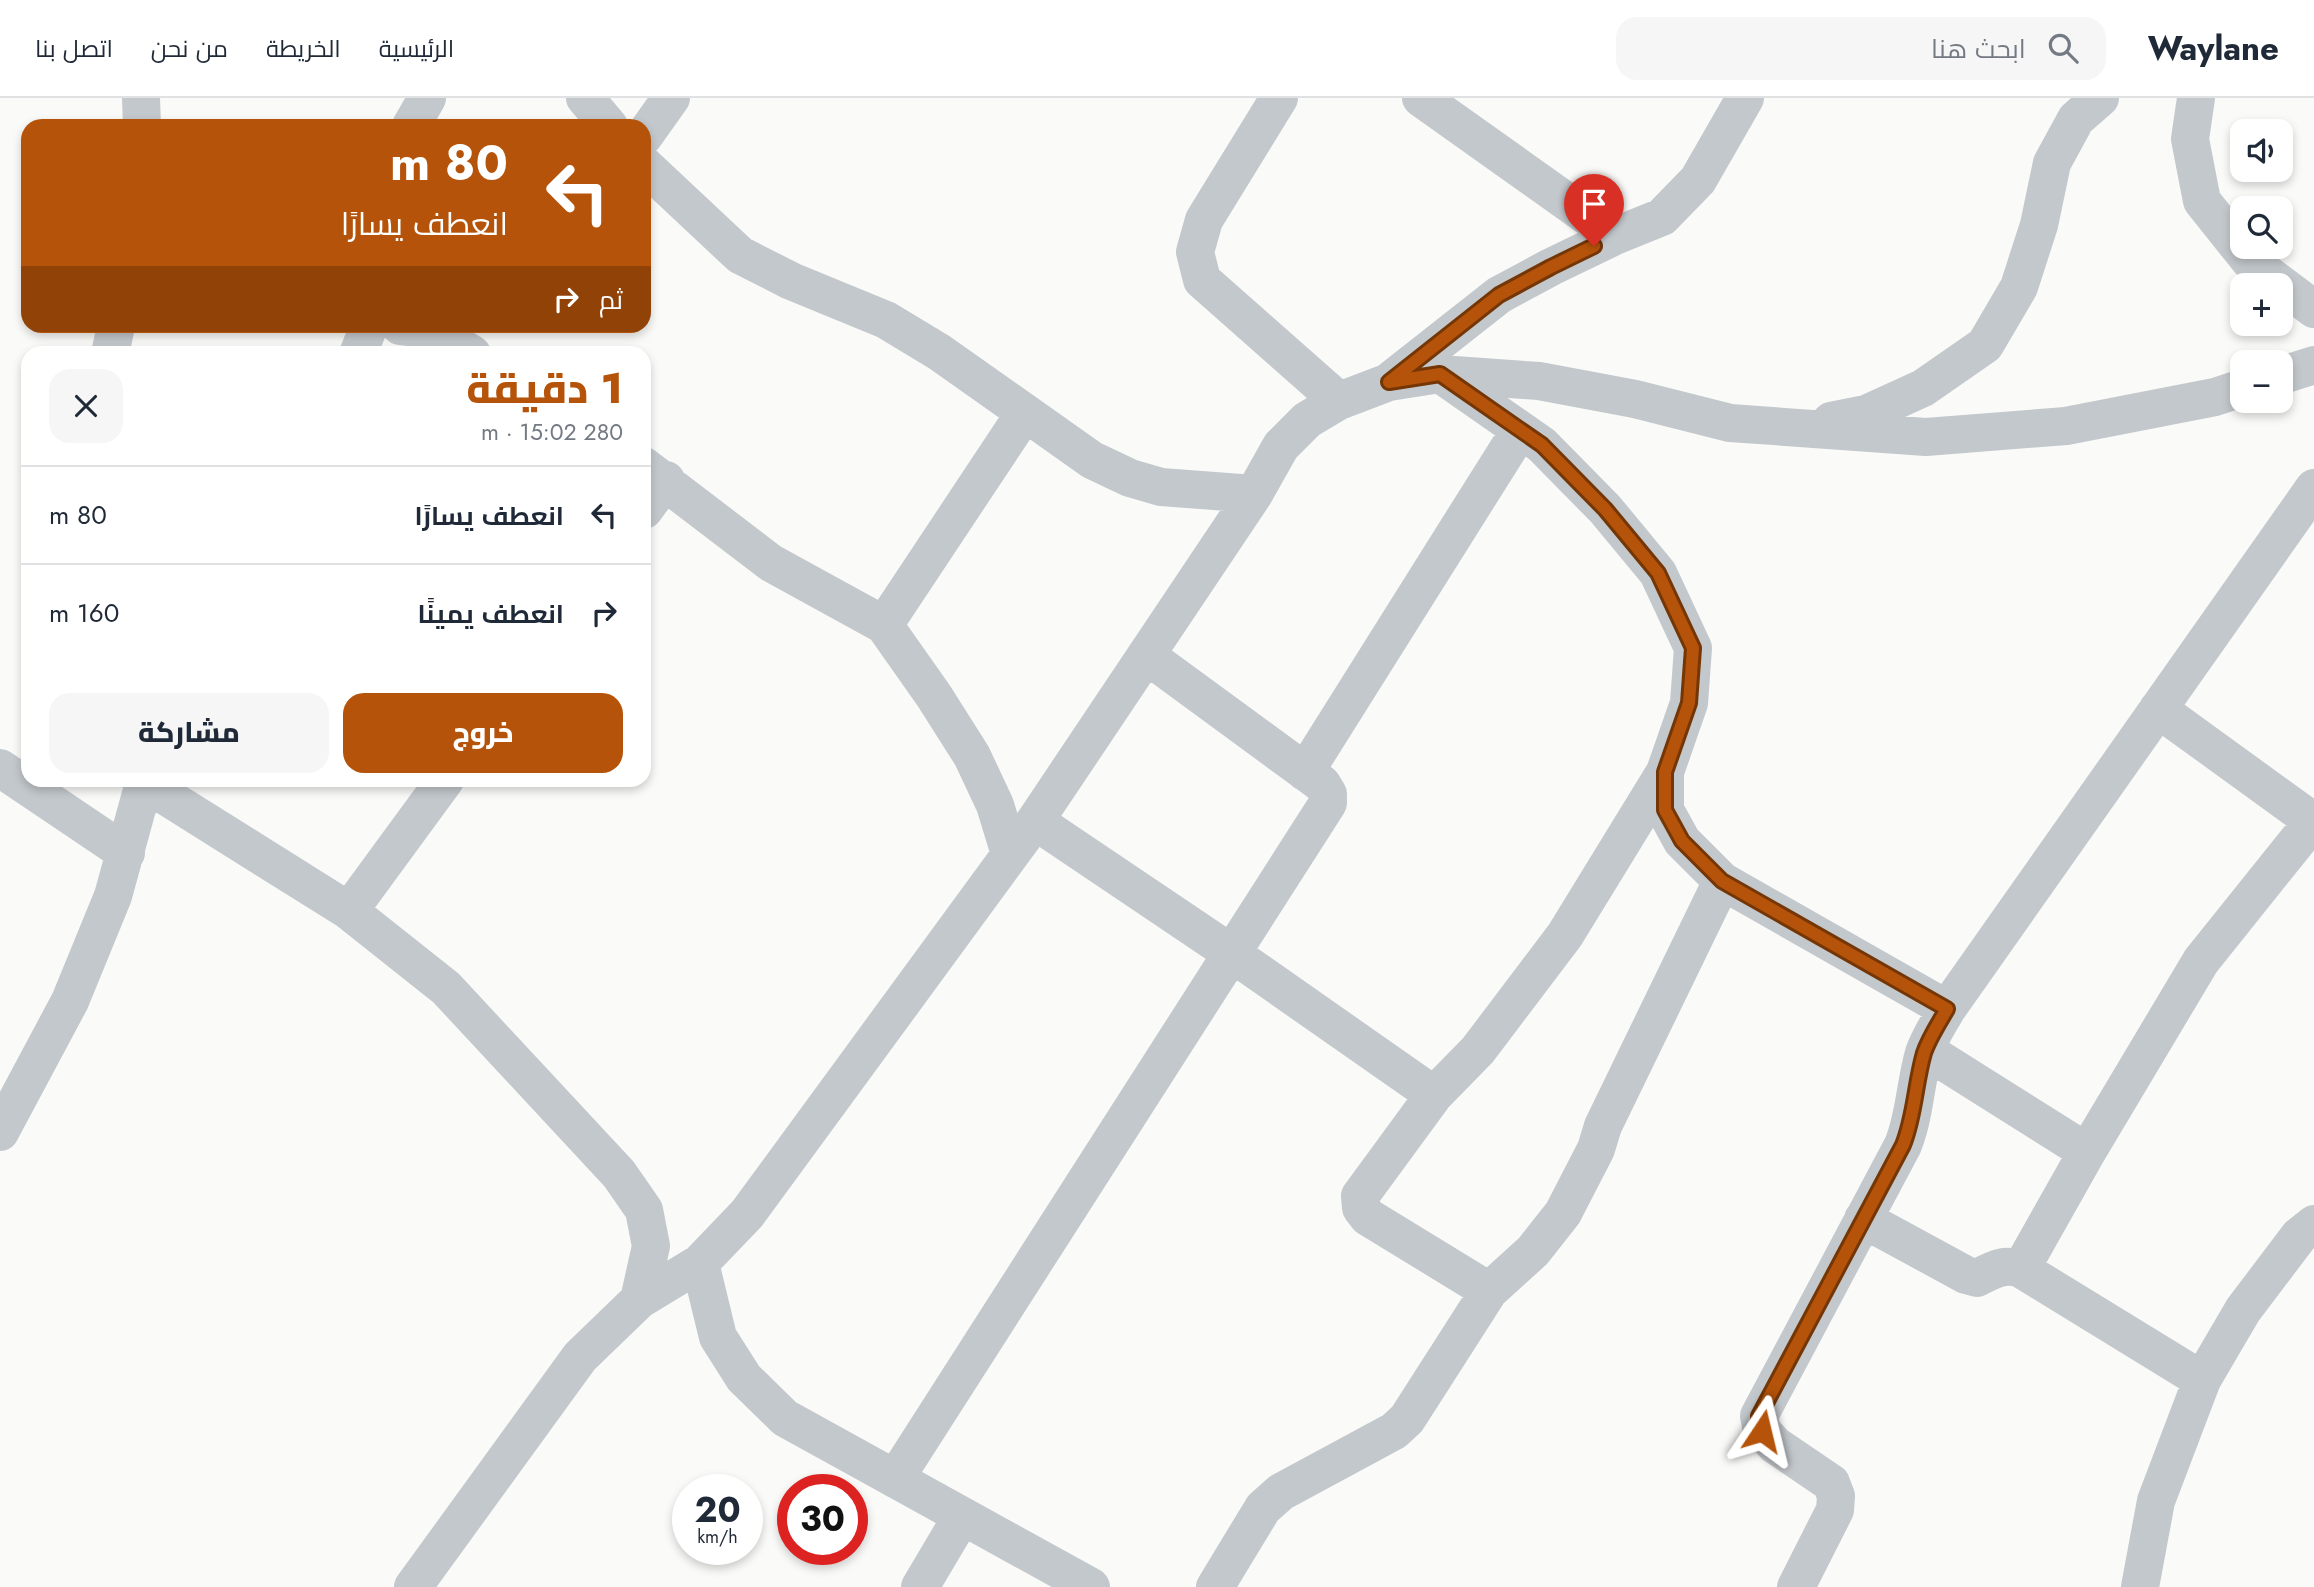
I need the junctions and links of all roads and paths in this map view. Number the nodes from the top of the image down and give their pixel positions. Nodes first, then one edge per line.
1 (141, 98) edge
2 (426, 98) edge
3 (585, 98) edge
4 (671, 98) edge
5 (1279, 98) edge
6 (1421, 98) edge
7 (1745, 98) edge
8 (2100, 98) edge
9 (2196, 98) edge
10 (142, 119) edge
11 (415, 119) edge
12 (603, 119) edge
13 (651, 126) edge
14 (651, 172) edge
15 (1615, 236) junction
16 (2314, 309) edge
17 (431, 333) edge
18 (459, 346) edge
19 (2314, 365) edge
20 (2293, 372) edge
21 (1440, 374) junction
22 (1389, 382) junction
23 (2230, 392) edge
24 (1339, 401) junction
25 (1024, 414) junction
26 (1798, 428) junction
27 (1520, 430) junction
28 (651, 485) edge
29 (2314, 488) edge
30 (1254, 494) junction
31 (884, 625) junction
32 (1146, 655) junction
33 (2158, 709) junction
34 (0, 768) edge
35 (1305, 772) junction
36 (1665, 772) junction
37 (21, 782) edge
38 (28, 787) edge
39 (141, 787) edge
40 (150, 787) edge
41 (440, 787) edge
42 (1035, 821) junction
43 (2314, 821) edge
44 (126, 853) junction
45 (1010, 854) junction
46 (1722, 881) junction
47 (349, 911) junction
48 (1231, 953) junction
49 (1947, 1009) junction
50 (1925, 1050) junction
51 (1434, 1096) junction
52 (0, 1132) edge
53 (2087, 1152) junction
54 (1863, 1219) junction
55 (2314, 1224) edge
56 (700, 1263) junction
57 (2021, 1269) junction
58 (1489, 1291) junction
59 (639, 1300) junction
60 (2202, 1380) junction
61 (895, 1479) junction
62 (962, 1516) junction
63 (412, 1587) edge
64 (920, 1587) edge
65 (1091, 1587) edge
66 (1215, 1587) edge
67 (1796, 1587) edge
68 (2140, 1587) edge

1 - 10 street
2 - 11 street
3 - 12 street
4 - 13 street
5 - 24 street
6 - 15 street
7 - 15 street
8 - 26 street
9 - 16 street
14 - 25 street
15 - 22 street
17 - 18 street
19 - 20 street
21 - 22 street
21 - 26 street
21 - 27 street
22 - 24 street
23 - 26 street
24 - 30 street
25 - 30 street
25 - 31 street
27 - 35 street
27 - 36 street
28 - 31 street
29 - 33 street
30 - 32 street
31 - 45 street
32 - 35 street
32 - 42 street
33 - 43 street
33 - 49 street
34 - 37 street
35 - 48 street
36 - 46 street
36 - 51 street
38 - 44 street
39 - 44 street
40 - 47 street
41 - 47 street
42 - 45 street
42 - 48 street
43 - 53 street
44 - 52 street
45 - 56 street
46 - 49 street
46 - 58 street
47 - 59 street
48 - 51 street
48 - 61 street
49 - 50 street
50 - 53 street
50 - 54 street
51 - 58 street
53 - 57 street
54 - 57 street
54 - 67 street
55 - 60 street
56 - 59 street
56 - 61 street
57 - 60 street
58 - 66 street
59 - 63 street
60 - 68 street
61 - 62 street
62 - 64 street
62 - 65 street

